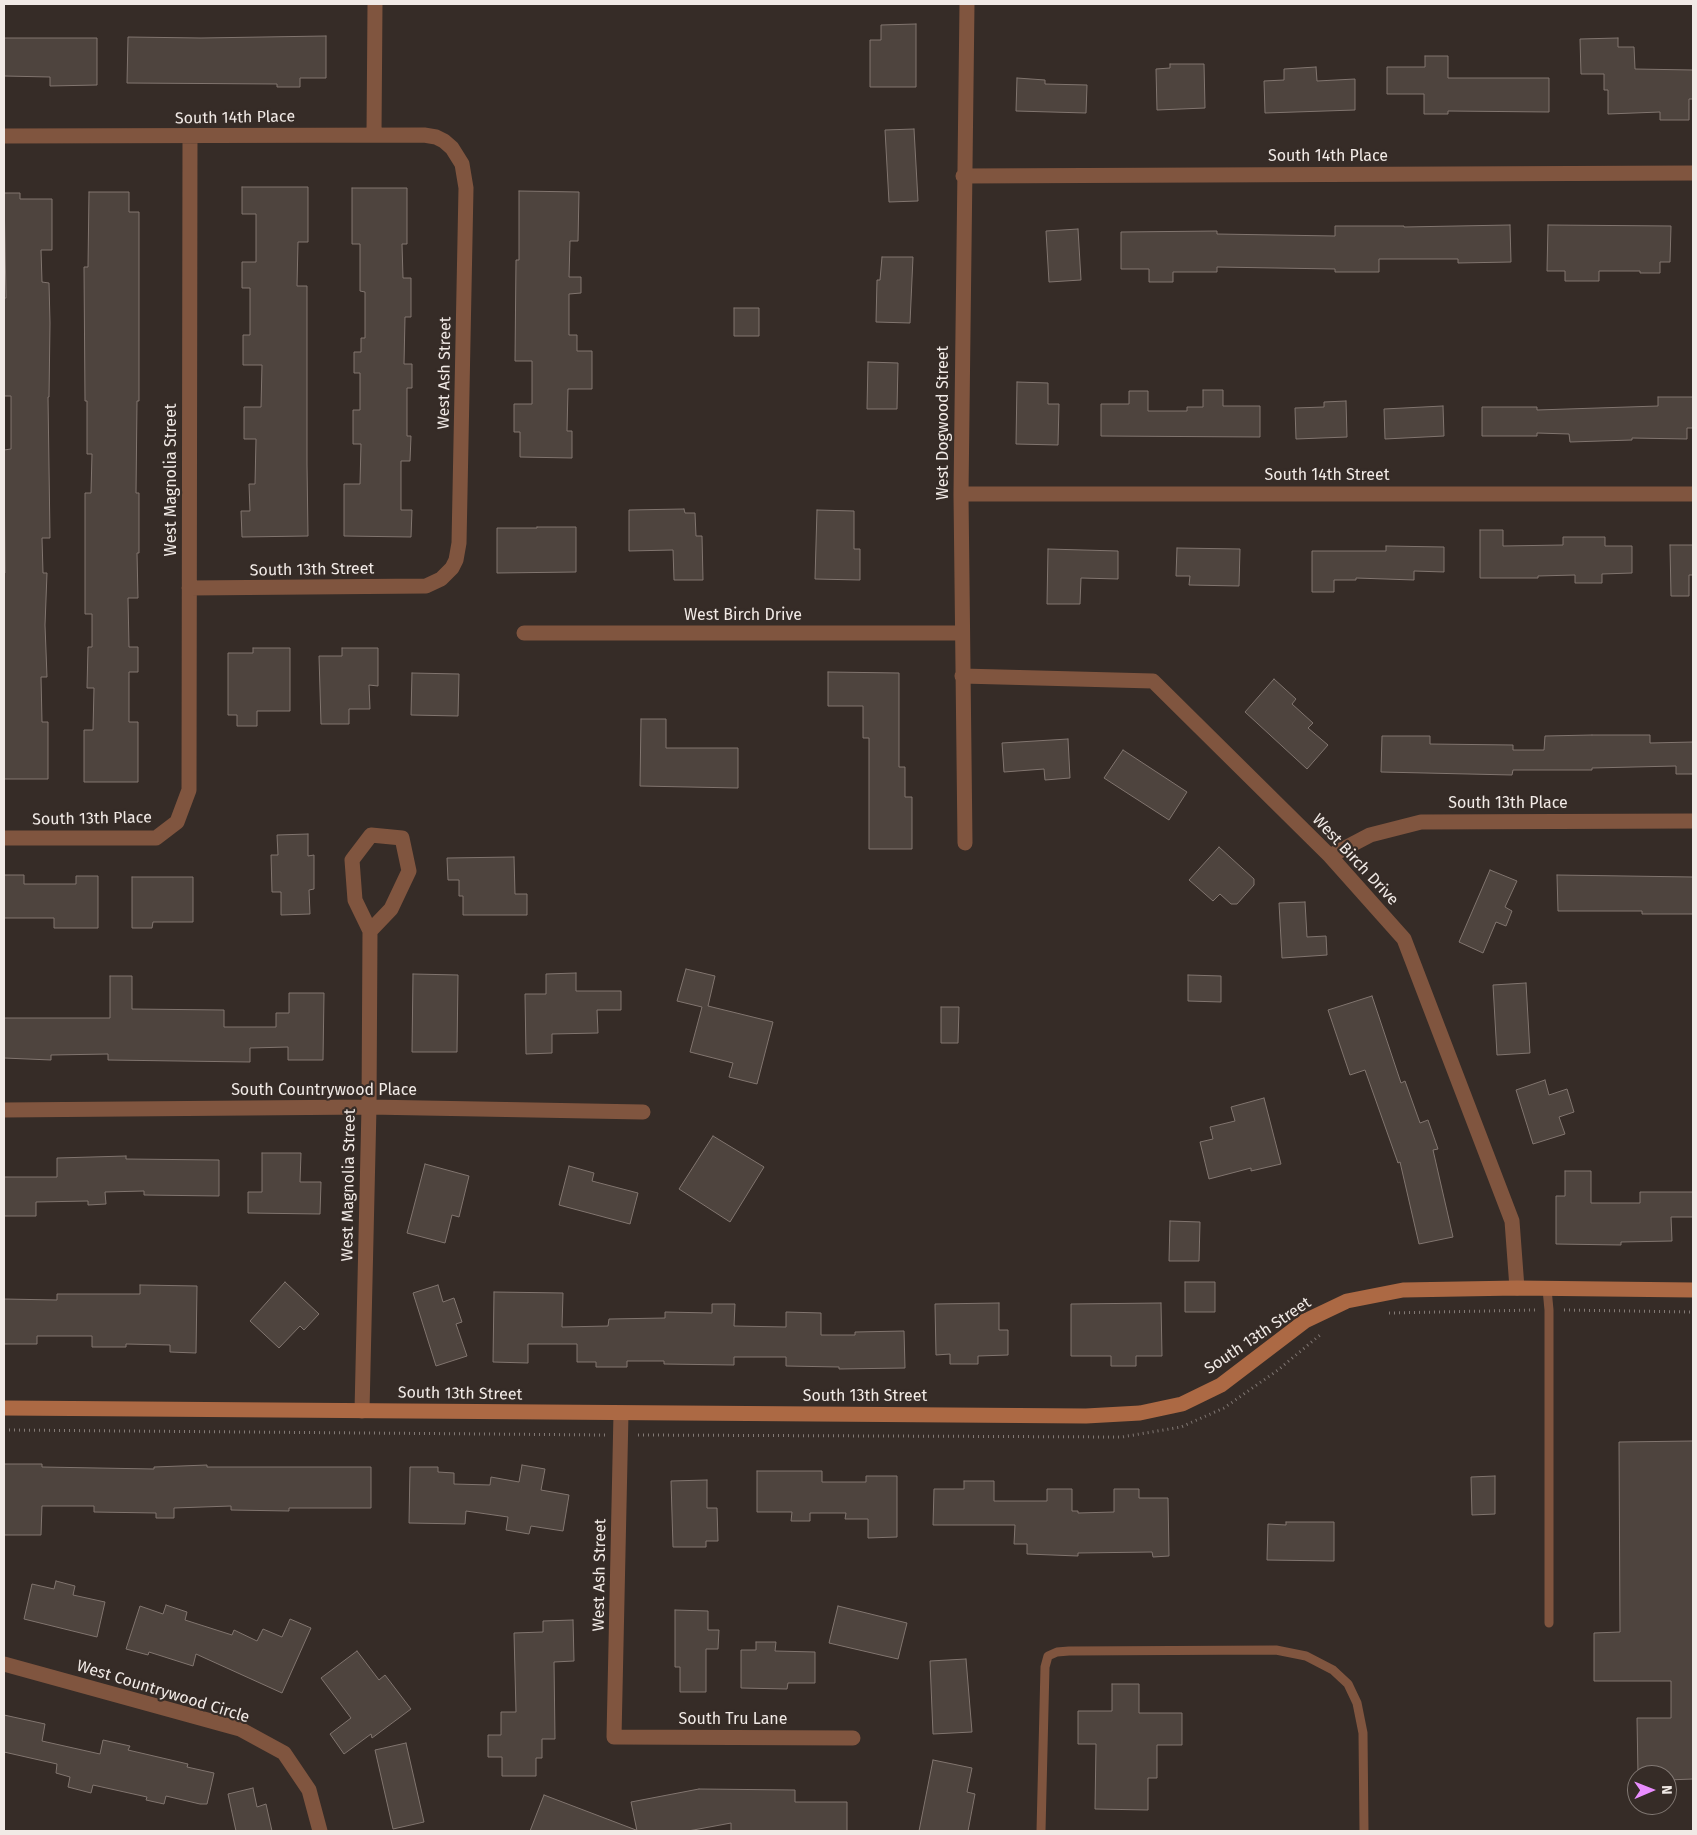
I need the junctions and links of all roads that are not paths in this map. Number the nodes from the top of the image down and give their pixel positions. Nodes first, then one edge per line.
1 (375, 4) edge
2 (967, 4) edge
3 (374, 134) junction
4 (4, 136) edge
5 (190, 136) junction
6 (458, 156) joint
7 (1693, 173) edge
8 (963, 176) junction
9 (961, 494) junction
10 (1693, 494) edge
11 (435, 583) joint
12 (189, 588) junction
13 (524, 633) dead end
14 (962, 633) junction
15 (962, 676) junction
16 (1693, 821) edge
17 (178, 822) joint
18 (4, 838) edge
19 (965, 843) dead end
20 (1330, 856) junction
21 (370, 931) junction
22 (369, 1108) junction
23 (4, 1110) edge
24 (643, 1112) dead end
25 (1517, 1288) junction
26 (1547, 1289) junction
27 (1693, 1290) edge
28 (4, 1408) edge
29 (362, 1411) junction
30 (621, 1414) junction
31 (1549, 1623) dead end
32 (4, 1664) edge
33 (614, 1737) joint
34 (853, 1738) dead end
35 (320, 1831) edge
36 (1041, 1831) edge
37 (1364, 1831) edge

1 - 3 street
2 - 8 street, West Dogwood Street
3 - 5 street, South 14th Place
3 - 6 street, South 14th Place
4 - 5 street, South 14th Place
5 - 12 street, West Magnolia Street
6 - 11 street, West Ash Street
7 - 8 street, South 14th Place
8 - 9 street, West Dogwood Street
9 - 10 street, South 14th Street
9 - 14 street, West Dogwood Street
11 - 12 street, South 13th Street
12 - 17 street, West Magnolia Street
13 - 14 street, West Birch Drive
14 - 15 street, West Dogwood Street
15 - 19 street, West Dogwood Street
15 - 20 street, West Birch Drive
16 - 20 street, South 13th Place
17 - 18 street, South 13th Place
20 - 25 street, West Birch Drive
21 - 21 street, West Magnolia Street
21 - 22 street, West Magnolia Street
22 - 23 street, South Countrywood Place
22 - 24 street, South Countrywood Place
22 - 29 street, West Magnolia Street
25 - 26 street, South 13th Street
25 - 30 street, South 13th Street
26 - 27 street, South 13th Street
26 - 31 lane
28 - 29 street, South 13th Street
29 - 30 street, South 13th Street
30 - 33 street, West Ash Street
32 - 35 street, West Countrywood Circle
33 - 34 street, South Tru Lane
36 - 37 lane

